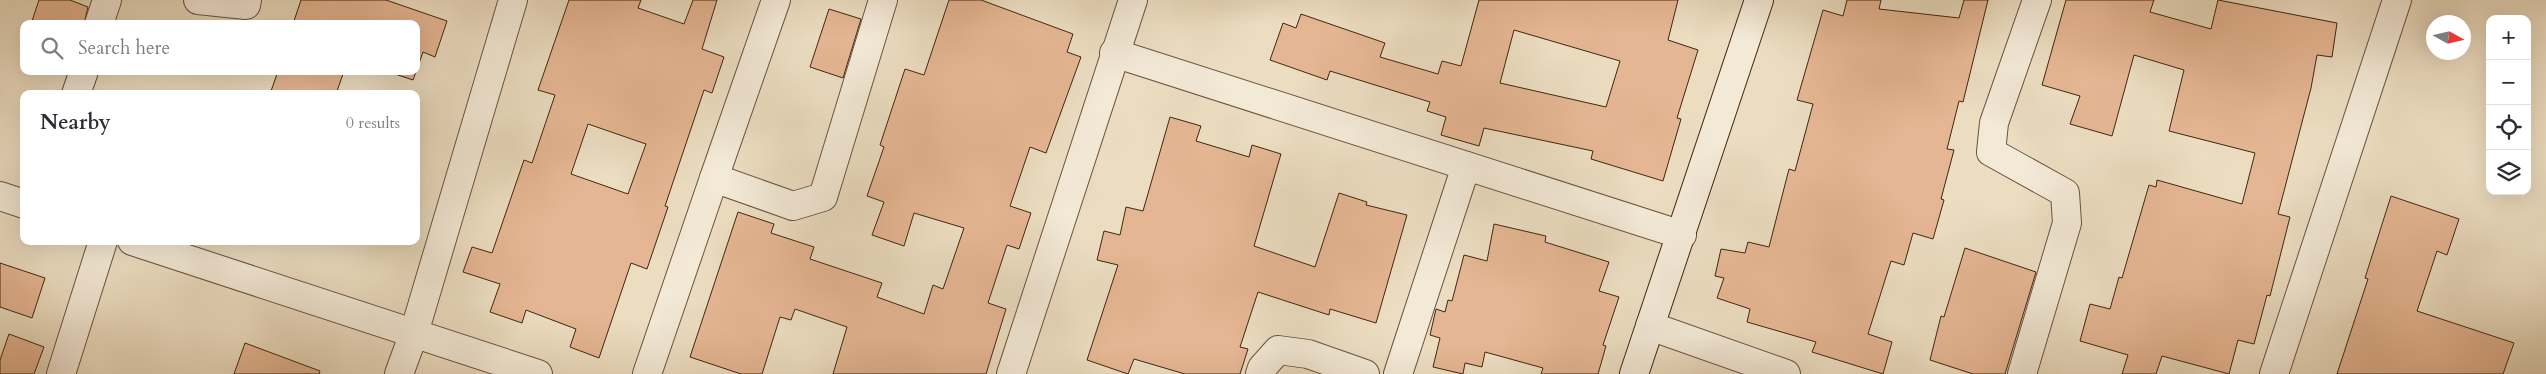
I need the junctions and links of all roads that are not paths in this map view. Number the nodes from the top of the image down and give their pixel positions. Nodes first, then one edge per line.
1 (107, 0) edge
2 (198, 0) edge
3 (247, 0) edge
4 (513, 0) edge
5 (776, 0) edge
6 (883, 0) edge
7 (1133, 0) edge
8 (1759, 0) edge
9 (2037, 0) edge
10 (2397, 0) edge
11 (100, 20) edge
12 (1114, 53) junction
13 (83, 75) edge
14 (77, 90) edge
15 (1466, 166) junction
16 (714, 178) junction
17 (0, 196) edge
18 (20, 203) edge
19 (1682, 235) junction
20 (102, 245) edge
21 (144, 245) edge
22 (1650, 326) junction
23 (414, 333) junction
24 (61, 374) edge
25 (399, 374) edge
26 (538, 374) edge
27 (647, 374) edge
28 (1011, 374) edge
29 (1260, 374) edge
30 (1365, 374) edge
31 (1398, 374) edge
32 (1634, 374) edge
33 (1786, 374) edge
34 (2022, 374) edge
35 (2274, 374) edge

1 - 11 street
2 - 3 street
4 - 23 street
5 - 16 street
6 - 16 street
7 - 12 street
8 - 19 street
9 - 34 street
10 - 35 street
12 - 15 street
12 - 28 street
13 - 14 street
15 - 19 street
15 - 31 street
16 - 27 street
17 - 18 street
19 - 22 street
20 - 24 street
21 - 23 street
22 - 32 street
22 - 33 street
23 - 25 street
23 - 26 street
29 - 30 street

